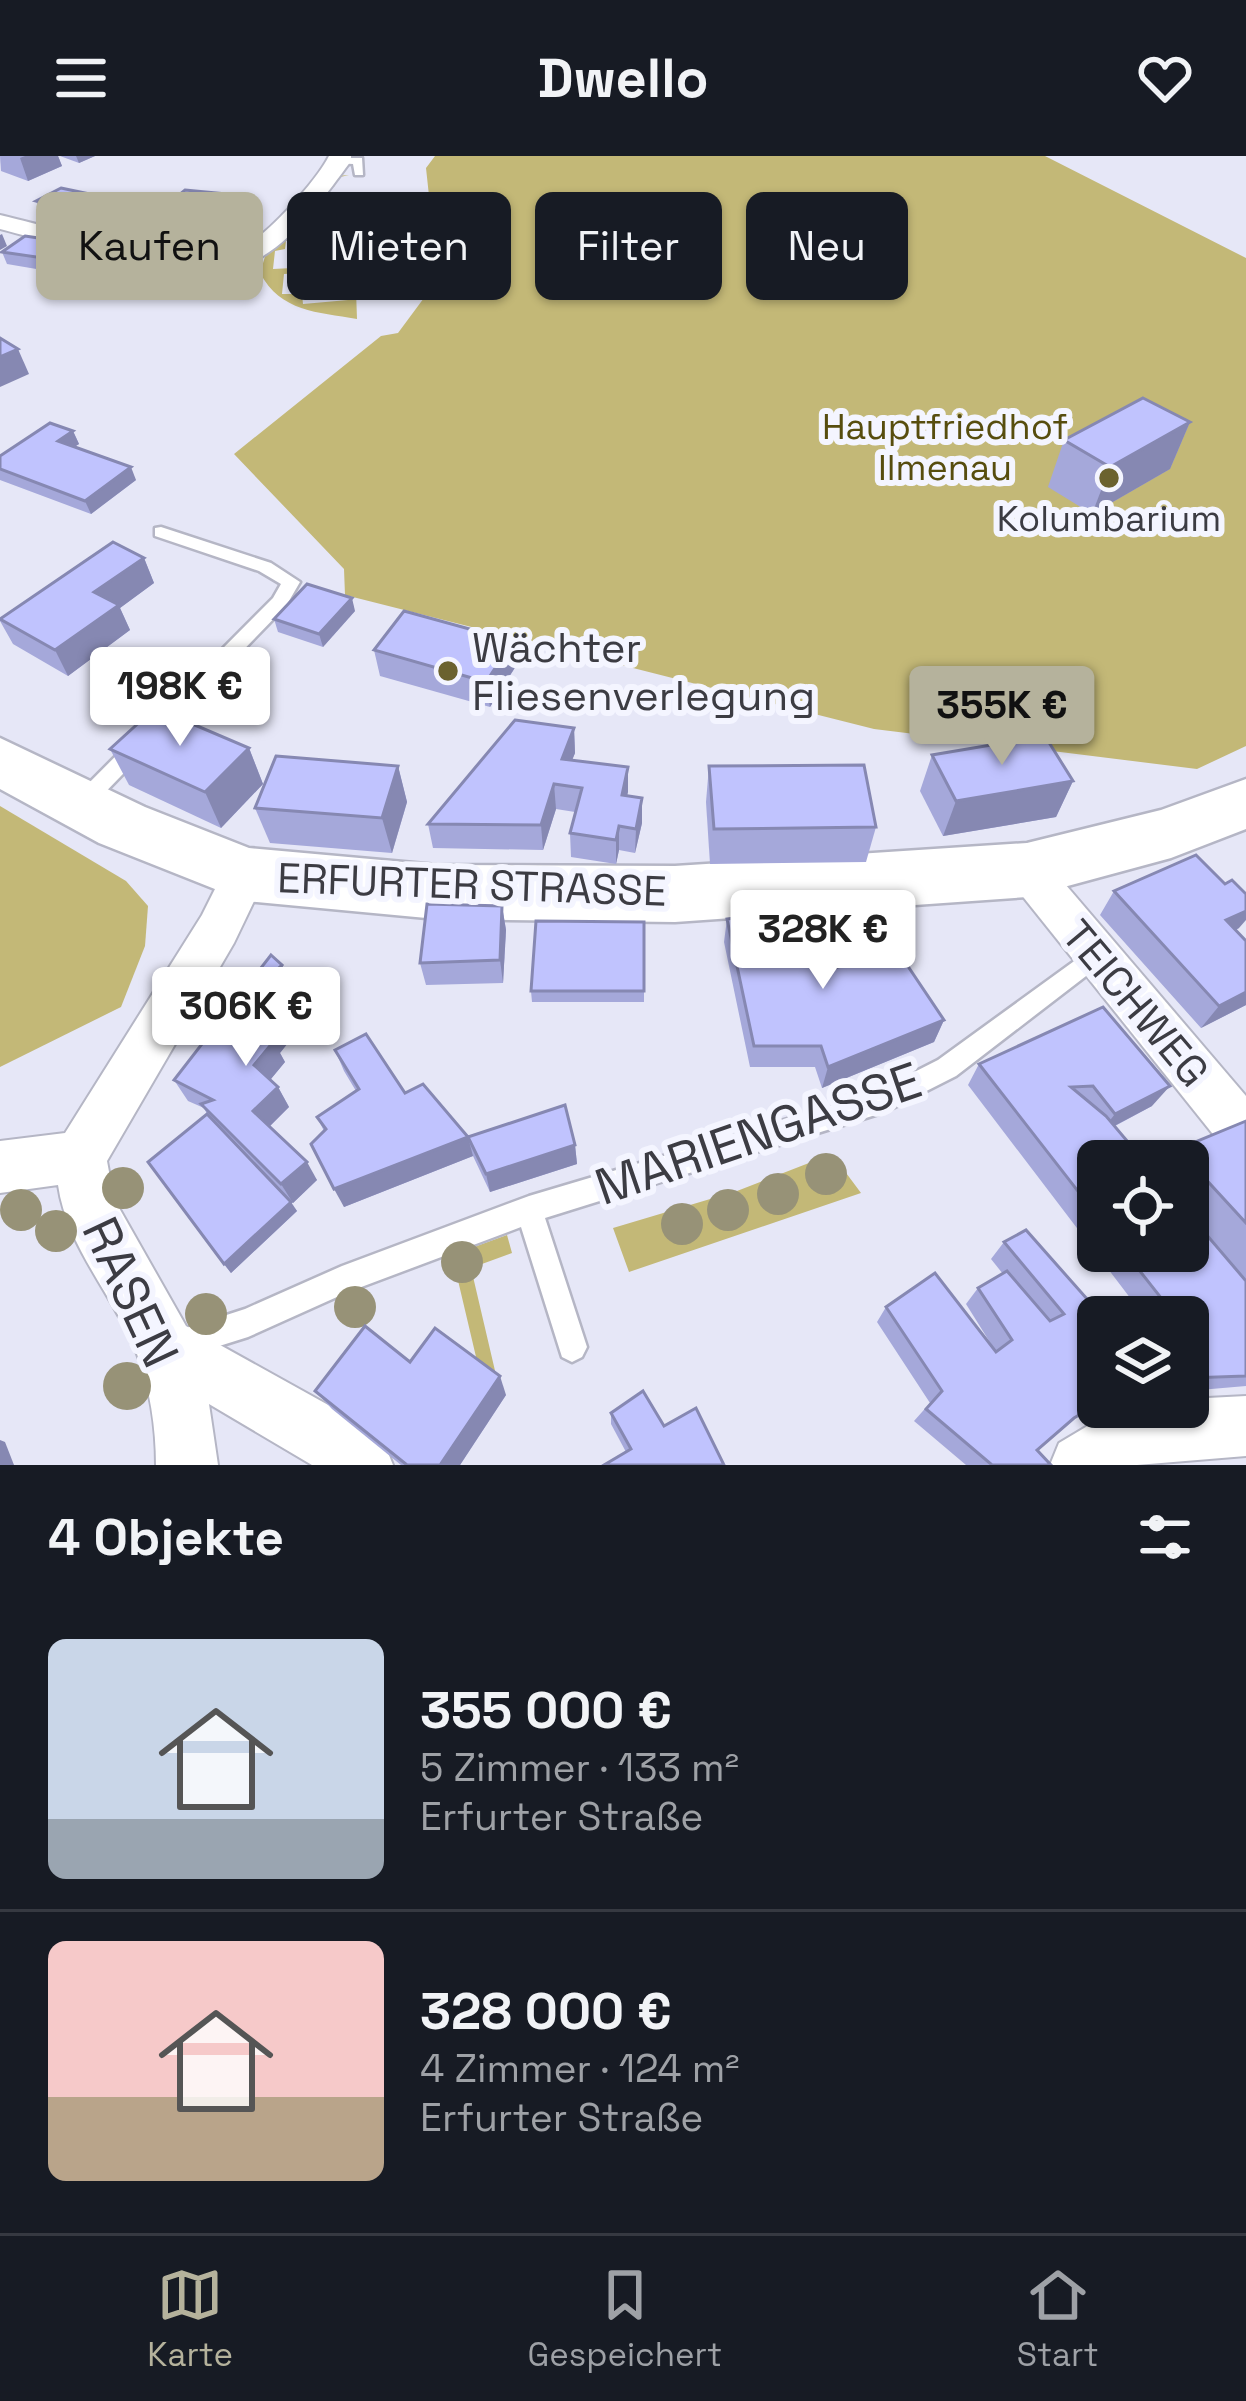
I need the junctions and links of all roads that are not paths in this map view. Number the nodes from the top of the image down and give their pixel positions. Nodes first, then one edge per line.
1 (346, 163) edge
2 (0, 222) edge
3 (160, 532) dead end
4 (0, 761) edge
5 (1246, 803) edge
6 (80, 806) junction
7 (1027, 870) junction
8 (245, 874) junction
9 (1095, 956) junction
10 (1246, 1135) edge
11 (80, 1157) junction
12 (0, 1167) edge
13 (529, 1210) junction
14 (165, 1347) junction
15 (572, 1347) dead end
16 (1246, 1426) edge
17 (187, 1465) edge
18 (362, 1465) edge
19 (1081, 1465) edge

1 - 2 street
3 - 6 lane
4 - 6 main road, ERFURTER STRASSE
5 - 7 main road, ERFURTER STRASSE
6 - 8 main road, ERFURTER STRASSE
7 - 8 main road, ERFURTER STRASSE
7 - 9 street, TEICHWEG
8 - 11 street
9 - 10 street, TEICHWEG
9 - 13 lane, MARIENGASSE
11 - 12 street
11 - 14 street, RASEN
13 - 14 lane, MARIENGASSE
13 - 15 lane
14 - 17 street, RASEN
14 - 18 street
16 - 19 street

